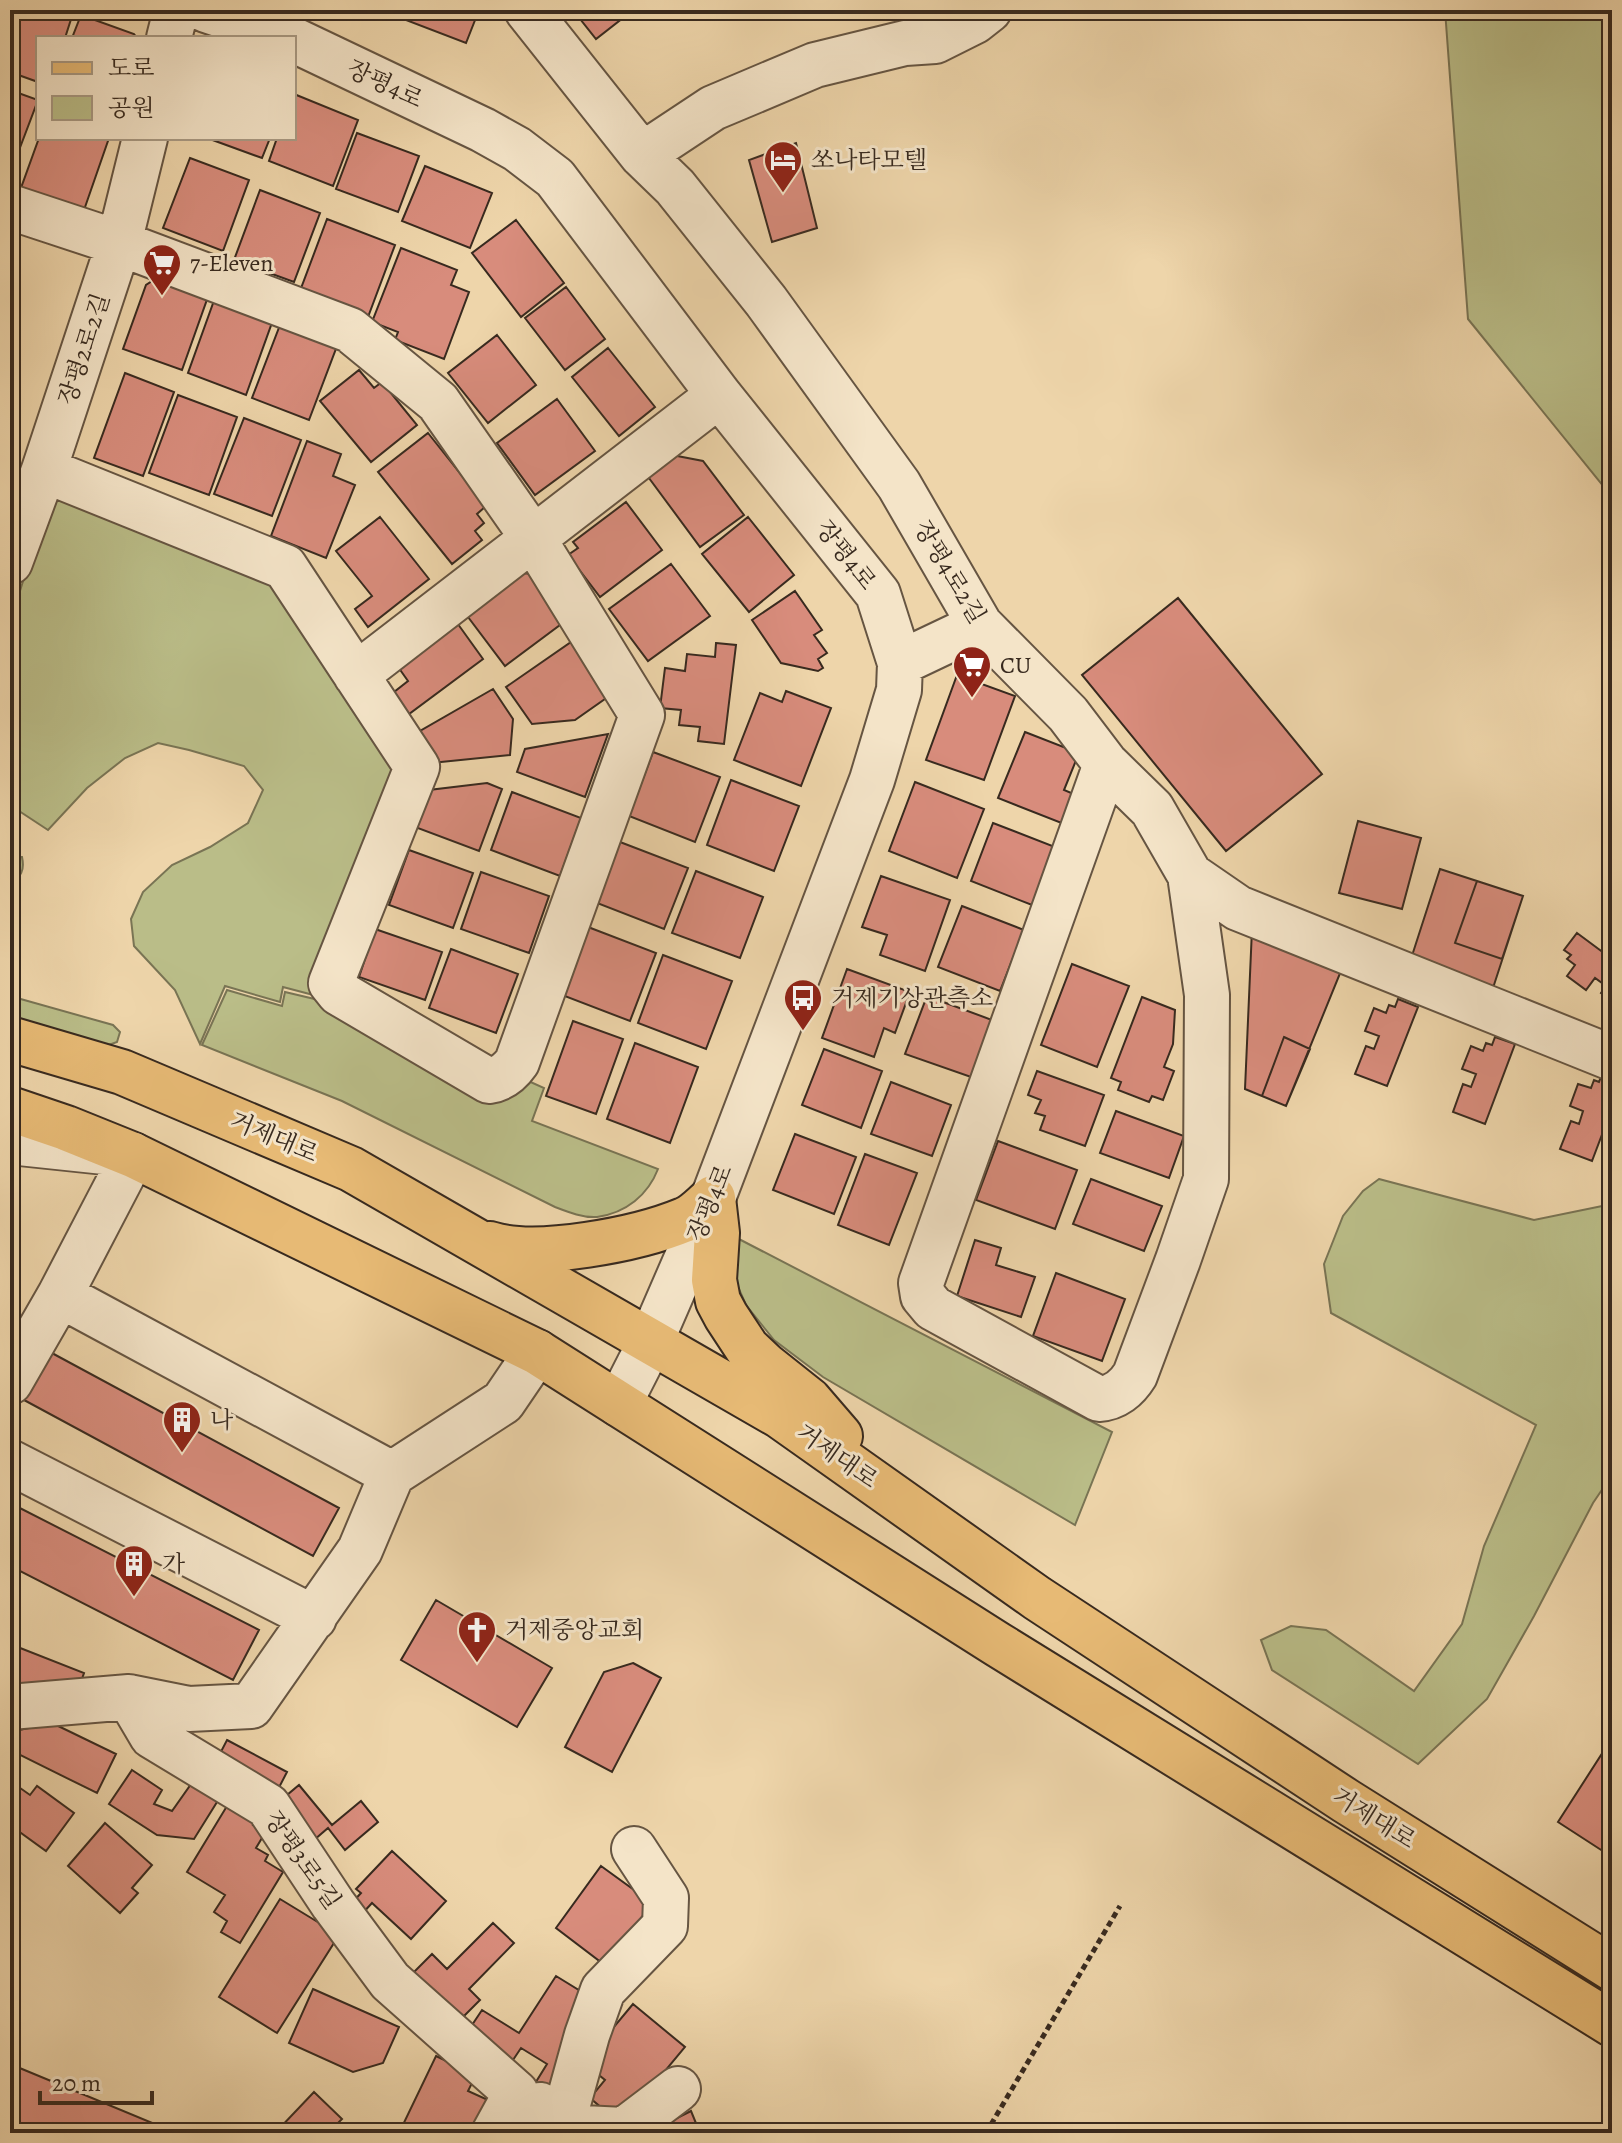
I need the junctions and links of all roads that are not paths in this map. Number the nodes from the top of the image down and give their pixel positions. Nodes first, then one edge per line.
1 (176, 10) edge
2 (206, 10) edge
3 (527, 10) edge
4 (989, 10) edge
5 (170, 36) edge
6 (283, 36) edge
7 (296, 41) edge
8 (145, 140) edge
9 (642, 155) junction
10 (10, 207) edge
11 (119, 243) junction
12 (719, 395) junction
13 (44, 470) junction
14 (533, 538) junction
15 (10, 562) edge
16 (980, 625) junction
17 (900, 663) junction
18 (356, 675) junction
19 (1106, 764) junction
20 (1190, 875) junction
21 (10, 1039) edge
22 (1612, 1058) edge
23 (10, 1109) edge
24 (10, 1142) edge
25 (133, 1155) junction
26 (713, 1198) junction
27 (469, 1238) junction
28 (60, 1295) junction
29 (650, 1343) junction
30 (537, 1352) junction
31 (10, 1382) edge
32 (619, 1404) junction
33 (10, 1462) edge
34 (860, 1473) junction
35 (392, 1474) junction
36 (314, 1618) junction
37 (129, 1697) junction
38 (10, 1707) edge
39 (634, 1849) dead end
40 (1612, 1968) edge
41 (1612, 2024) edge
42 (678, 2089) dead end
43 (516, 2093) junction
44 (564, 2118) junction
45 (494, 2133) edge

1 - 5 street
2 - 6 street, 장평4로
3 - 9 street, 장평4로2길
4 - 9 street
7 - 12 street, 장평4로
8 - 11 street, 장평2로2길
9 - 16 street, 장평4로2길
10 - 11 street
11 - 13 street, 장평2로2길
11 - 14 street
12 - 14 street
12 - 17 street, 장평4로
13 - 15 street, 장평2로2길
13 - 18 street
14 - 18 street
14 - 18 street
16 - 17 street
16 - 19 street, 장평4로2길
17 - 26 street, 장평4로
19 - 20 street, 장평4로2길
19 - 20 street
20 - 22 street
21 - 27 main road, 거제대로
23 - 25 main road, 거제대로
24 - 25 street
25 - 28 street
25 - 30 main road, 거제대로
26 - 27 main road
26 - 29 street, 장평4로
26 - 34 main road
27 - 29 main road, 거제대로
28 - 31 street
28 - 35 street
29 - 32 street, 장평4로
29 - 34 main road, 거제대로
30 - 32 main road, 거제대로
30 - 35 street
32 - 41 main road, 거제대로
33 - 36 street
34 - 40 main road, 거제대로
35 - 36 street
36 - 37 street
37 - 38 street
37 - 43 street, 장평3로5길
39 - 44 street
42 - 44 street, 장평3로5길
43 - 44 street, 장평3로5길
43 - 45 street

